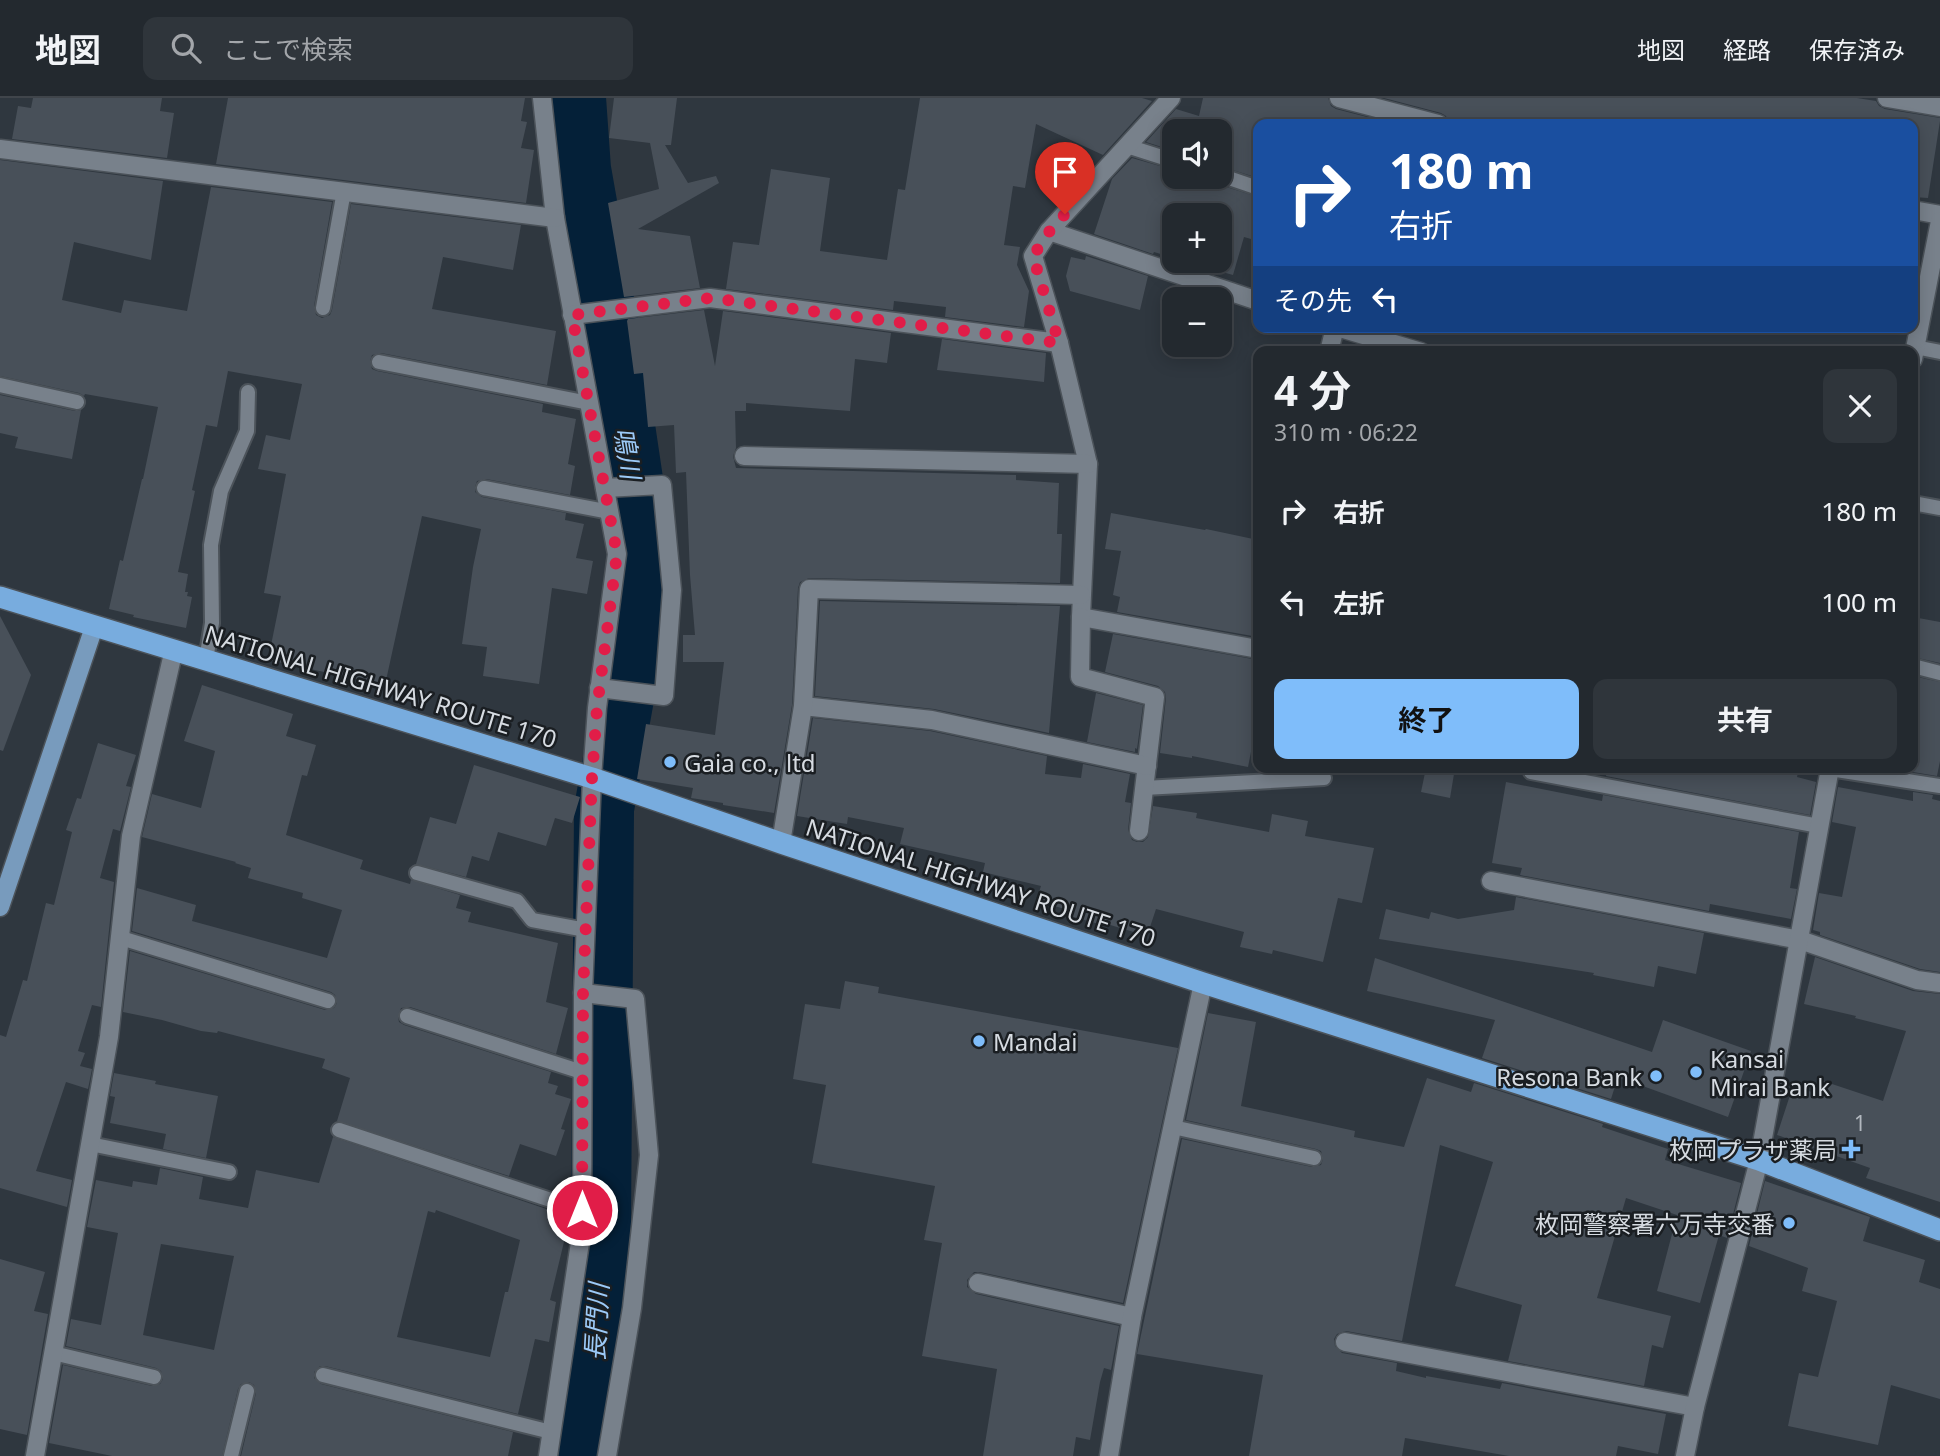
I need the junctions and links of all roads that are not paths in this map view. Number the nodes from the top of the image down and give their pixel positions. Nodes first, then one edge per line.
1 (542, 98) edge
2 (1171, 98) edge
3 (1339, 98) edge
4 (1887, 98) edge
5 (1940, 107) edge
6 (1419, 119) edge
7 (1127, 146) junction
8 (0, 149) edge
9 (1162, 157) edge
10 (1232, 180) edge
11 (1253, 186) edge
12 (344, 191) junction
13 (1918, 211) edge
14 (1940, 215) edge
15 (555, 218) junction
16 (1940, 221) edge
17 (1049, 232) junction
18 (1937, 253) edge
19 (1253, 299) edge
20 (323, 308) dead end
21 (572, 315) junction
22 (1356, 333) edge
23 (1059, 343) junction
24 (1401, 346) edge
25 (1916, 346) edge
26 (1940, 352) edge
27 (1918, 353) edge
28 (379, 362) dead end
29 (0, 385) edge
30 (248, 392) dead end
31 (77, 402) dead end
32 (589, 403) junction
33 (744, 456) dead end
34 (1088, 464) junction
35 (484, 488) dead end
36 (606, 488) junction
37 (1918, 504) edge
38 (1940, 508) edge
39 (610, 512) junction
40 (1082, 595) junction
41 (0, 597) edge
42 (1081, 617) junction
43 (94, 627) junction
44 (1253, 648) edge
45 (174, 649) junction
46 (206, 660) junction
47 (1918, 667) edge
48 (1940, 673) edge
49 (599, 688) junction
50 (803, 706) junction
51 (1147, 766) junction
52 (1536, 773) edge
53 (1829, 773) edge
54 (1856, 773) edge
55 (1299, 774) edge
56 (1324, 778) dead end
57 (597, 780) junction
58 (1940, 786) edge
59 (1144, 788) junction
60 (1819, 826) junction
61 (1139, 831) dead end
62 (781, 843) junction
63 (417, 873) dead end
64 (1491, 881) dead end
65 (0, 907) edge
66 (586, 930) junction
67 (121, 938) junction
68 (1800, 940) junction
69 (1203, 983) junction
70 (1940, 983) edge
71 (584, 993) junction
72 (328, 1001) dead end
73 (407, 1016) dead end
74 (582, 1072) junction
75 (1173, 1127) junction
76 (339, 1130) dead end
77 (90, 1144) junction
78 (1314, 1158) dead end
79 (1759, 1160) junction
80 (229, 1172) dead end
81 (582, 1210) junction
82 (1940, 1230) edge
83 (978, 1283) dead end
84 (1132, 1317) junction
85 (1345, 1342) dead end
86 (53, 1353) junction
87 (323, 1375) dead end
88 (154, 1377) dead end
89 (247, 1391) dead end
90 (1695, 1407) junction
91 (551, 1432) junction
92 (39, 1455) edge
93 (231, 1456) edge
94 (548, 1456) edge
95 (607, 1456) edge
96 (1109, 1456) edge
97 (1685, 1456) edge

1 - 15 street
2 - 7 street
3 - 6 street
4 - 5 street
7 - 9 lane
7 - 17 street
8 - 12 street
10 - 11 lane
12 - 15 street
12 - 20 lane
13 - 14 street
15 - 21 street
16 - 18 street
17 - 19 street
17 - 23 street
18 - 25 street
21 - 23 street
21 - 32 street
22 - 24 street
23 - 34 street
26 - 27 lane
28 - 32 lane
29 - 31 lane
30 - 46 lane
32 - 36 street
33 - 34 street
34 - 40 street
35 - 39 lane
36 - 39 street
36 - 49 street
37 - 38 lane
39 - 49 street
40 - 42 street
40 - 50 street
41 - 43 highway, NATIONAL HIGHWAY ROUTE 170
42 - 44 street
42 - 51 street
43 - 45 highway, NATIONAL HIGHWAY ROUTE 170
43 - 65 main road
45 - 46 highway, NATIONAL HIGHWAY ROUTE 170
45 - 67 street
46 - 57 highway, NATIONAL HIGHWAY ROUTE 170
47 - 48 lane
49 - 57 street
50 - 51 street
50 - 62 street
51 - 59 street
52 - 60 lane
53 - 60 street
54 - 58 lane
55 - 56 lane
55 - 59 lane
57 - 62 highway, NATIONAL HIGHWAY ROUTE 170
57 - 66 street
59 - 61 street
60 - 68 street
62 - 69 highway, NATIONAL HIGHWAY ROUTE 170
63 - 66 lane
64 - 68 street
66 - 71 street
67 - 72 lane
67 - 77 street
68 - 70 street
68 - 79 street
69 - 75 street
69 - 79 highway, NATIONAL HIGHWAY ROUTE 170
71 - 74 street
71 - 95 street
73 - 74 lane
74 - 81 street
75 - 78 lane
75 - 84 street
76 - 81 lane
77 - 80 lane
77 - 86 street
79 - 82 highway, NATIONAL HIGHWAY ROUTE 170
79 - 90 street
81 - 91 street
83 - 84 street
84 - 96 street
85 - 90 street
86 - 88 lane
86 - 92 street
87 - 91 lane
89 - 93 lane
90 - 97 street
91 - 94 street

